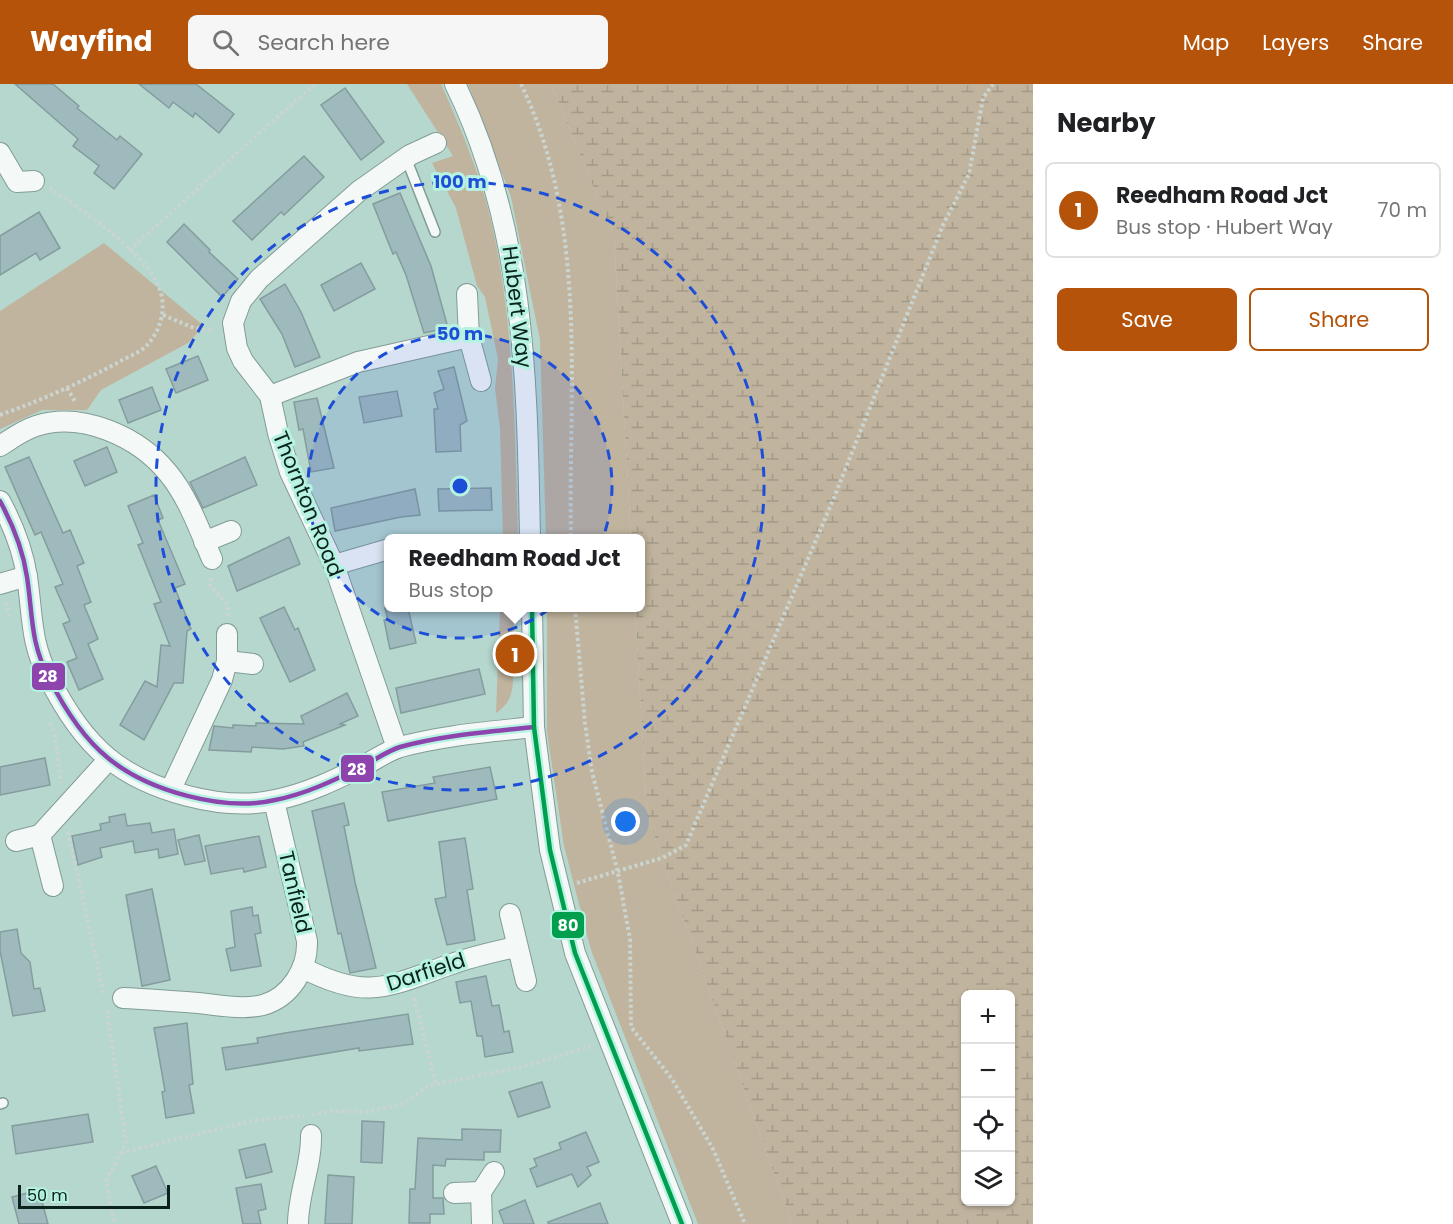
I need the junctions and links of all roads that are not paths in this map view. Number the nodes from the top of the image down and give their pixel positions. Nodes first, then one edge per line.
1 (455, 84) edge
2 (436, 143) dead end
3 (0, 153) edge
4 (406, 158) junction
5 (34, 181) road end
6 (435, 232) dead end
7 (467, 294) dead end
8 (469, 337) junction
9 (481, 381) dead end
10 (270, 396) junction
11 (0, 446) edge
12 (0, 501) edge
13 (231, 531) dead end
14 (530, 534) edge
15 (384, 550) edge
16 (334, 565) junction
17 (27, 576) junction
18 (1, 584) edge
19 (532, 612) edge
20 (227, 634) road end
21 (227, 662) junction
22 (253, 664) dead end
23 (534, 727) junction
24 (397, 748) junction
25 (109, 759) junction
26 (171, 789) junction
27 (274, 801) junction
28 (40, 835) junction
29 (16, 841) dead end
30 (53, 886) dead end
31 (510, 914) dead end
32 (516, 947) junction
33 (303, 968) junction
34 (526, 981) dead end
35 (112, 1001) road end
36 (317, 1147) dead end
37 (494, 1172) dead end
38 (481, 1192) junction
39 (454, 1193) dead end
40 (298, 1224) edge
41 (482, 1224) edge
42 (682, 1224) edge

1 - 14 street, Hubert Way
2 - 4 street
3 - 5 street
4 - 6 lane
4 - 10 street, Thornton Road
7 - 8 street
8 - 9 street
8 - 10 street
10 - 16 street, Thornton Road
11 - 13 street
12 - 17 street
15 - 16 street
16 - 24 street, Thornton Road
17 - 18 street
17 - 25 street
19 - 23 street
20 - 21 street
21 - 22 street
21 - 26 street
23 - 24 street
23 - 42 street
24 - 27 street
25 - 26 street
25 - 28 street
26 - 27 street
27 - 33 street, Tanfield
28 - 29 street
28 - 30 street
31 - 32 street
32 - 33 street, Darfield
32 - 34 street
33 - 35 street
36 - 40 street
37 - 38 street
38 - 39 street
38 - 41 street

